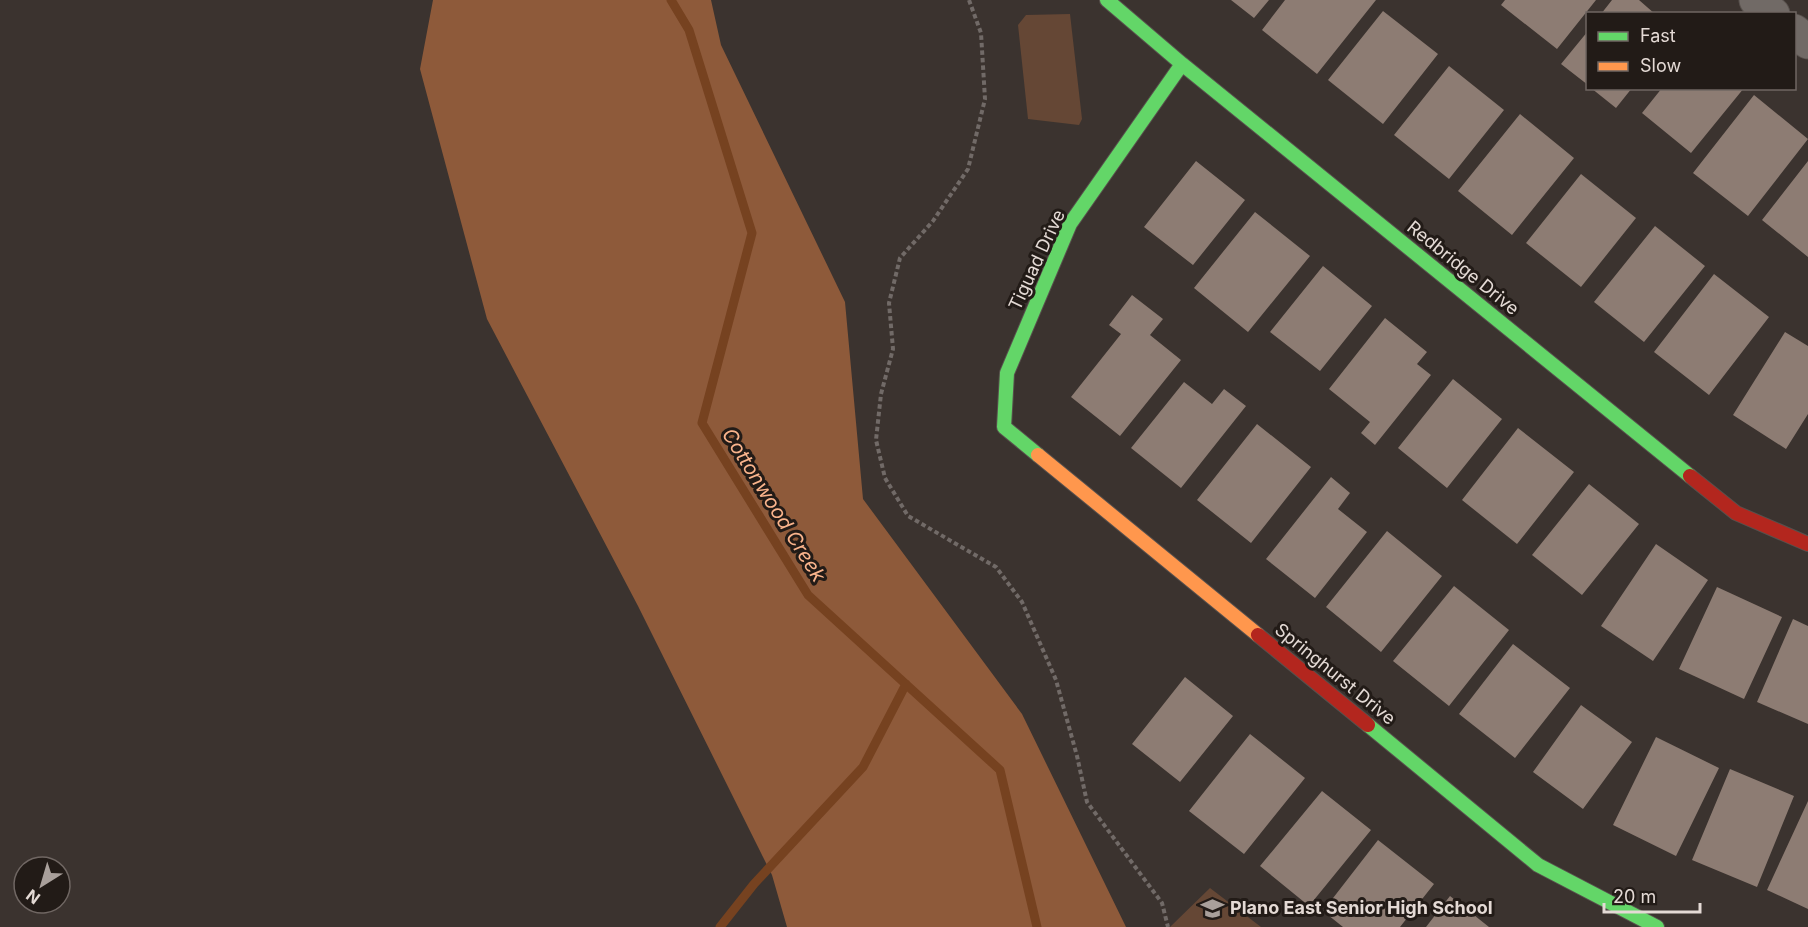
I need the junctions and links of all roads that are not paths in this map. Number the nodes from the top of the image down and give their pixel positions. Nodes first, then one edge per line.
1 (1107, 0) edge
2 (1756, 0) edge
3 (1771, 12) edge
4 (1796, 33) edge
5 (1808, 42) edge
6 (1182, 64) junction
7 (1004, 427) joint
8 (1808, 544) edge
9 (1657, 927) edge

1 - 6 street, Redbridge Drive
2 - 3 street
4 - 5 street
6 - 7 street, Tiguad Drive
6 - 8 street, Redbridge Drive
7 - 9 street, Springhurst Drive

